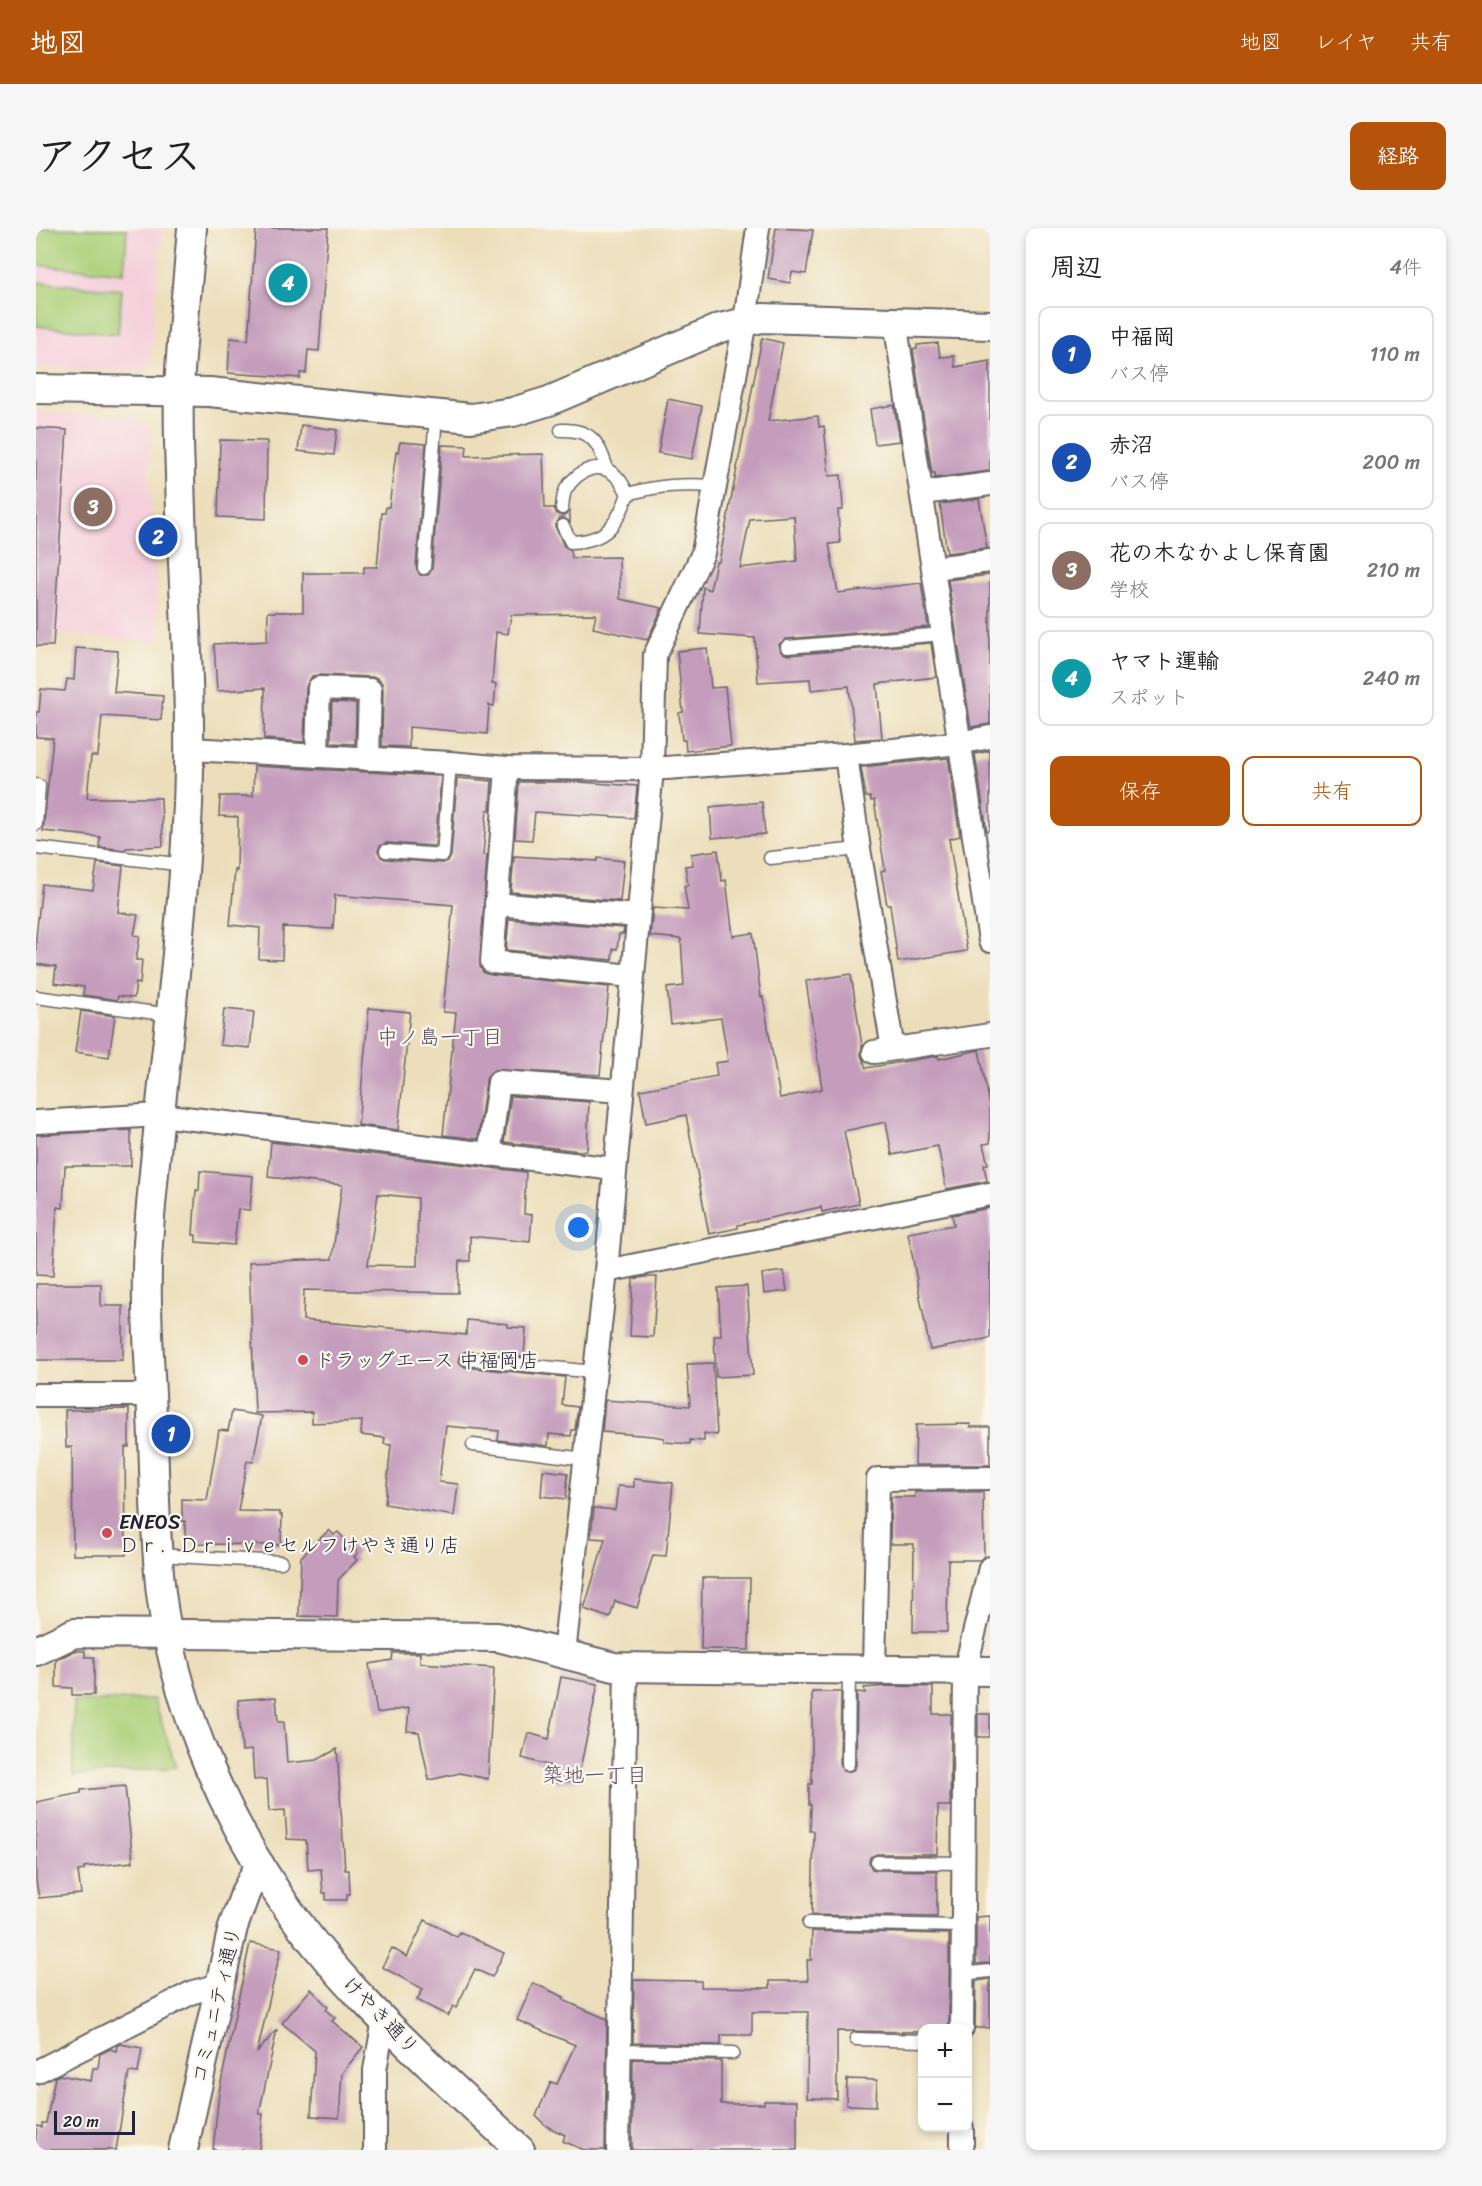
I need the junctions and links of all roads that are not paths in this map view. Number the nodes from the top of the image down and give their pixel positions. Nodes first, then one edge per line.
1 (192, 228) edge
2 (758, 228) edge
3 (745, 321) junction
4 (895, 321) junction
5 (990, 325) edge
6 (36, 389) edge
7 (179, 393) junction
8 (436, 416) junction
9 (561, 430) dead end
10 (607, 470) junction
11 (990, 484) edge
12 (715, 486) junction
13 (923, 493) junction
14 (628, 494) junction
15 (562, 508) dead end
16 (562, 526) dead end
17 (990, 561) edge
18 (424, 568) dead end
19 (934, 568) junction
20 (943, 634) junction
21 (787, 647) dead end
22 (990, 737) edge
23 (959, 743) junction
24 (189, 749) junction
25 (846, 755) junction
26 (317, 756) junction
27 (368, 759) junction
28 (450, 762) junction
29 (507, 768) junction
30 (652, 769) junction
31 (36, 785) edge
32 (36, 824) edge
33 (36, 848) edge
34 (859, 849) junction
35 (386, 851) dead end
36 (770, 858) dead end
37 (185, 865) junction
38 (496, 904) junction
39 (639, 916) junction
40 (990, 941) edge
41 (632, 976) junction
42 (36, 997) edge
43 (172, 1015) junction
44 (990, 1035) edge
45 (622, 1092) junction
46 (160, 1115) junction
47 (36, 1122) edge
48 (489, 1155) junction
49 (615, 1170) junction
50 (990, 1194) edge
51 (606, 1270) junction
52 (466, 1359) dead end
53 (594, 1372) junction
54 (36, 1395) edge
55 (151, 1395) junction
56 (472, 1445) dead end
57 (585, 1459) junction
58 (990, 1478) edge
59 (157, 1556) junction
60 (280, 1562) dead end
61 (990, 1568) edge
62 (168, 1634) junction
63 (36, 1651) edge
64 (564, 1654) junction
65 (626, 1667) junction
66 (861, 1669) junction
67 (978, 1671) edge
68 (848, 1764) dead end
69 (877, 1862) dead end
70 (963, 1863) junction
71 (260, 1865) junction
72 (809, 1923) dead end
73 (963, 1926) junction
74 (990, 1971) edge
75 (962, 1974) junction
76 (220, 1985) junction
77 (384, 2020) junction
78 (962, 2024) edge
79 (856, 2039) dead end
80 (918, 2041) edge
81 (620, 2051) junction
82 (733, 2053) dead end
83 (36, 2072) edge
84 (962, 2132) edge
85 (183, 2150) edge
86 (375, 2150) edge
87 (520, 2150) edge
88 (618, 2150) edge
89 (962, 2150) edge

1 - 7 street, けやき通り
2 - 3 street
3 - 4 street
3 - 8 street
3 - 12 street
4 - 5 street
4 - 13 street
6 - 7 street
7 - 8 street
7 - 24 street, けやき通り
8 - 18 lane
9 - 10 lane
10 - 14 lane
10 - 15 lane
11 - 13 street
12 - 14 lane
12 - 30 street
13 - 19 street
14 - 16 lane
17 - 19 street
19 - 20 street
20 - 21 lane
20 - 23 street
22 - 23 street
23 - 25 street
23 - 40 street
24 - 26 street
24 - 37 street, けやき通り
25 - 30 street
25 - 34 street
26 - 27 street
26 - 27 street
27 - 28 street
28 - 29 street
28 - 35 lane
29 - 30 street
29 - 38 street
30 - 39 street
31 - 32 lane
33 - 37 lane
34 - 36 lane
34 - 44 street
37 - 43 street, けやき通り
38 - 39 street
38 - 41 street
39 - 41 street
41 - 45 street
42 - 43 lane
43 - 46 street, けやき通り
45 - 48 street
45 - 49 street
46 - 47 street
46 - 48 street
46 - 55 street, けやき通り
48 - 49 street
49 - 51 street
50 - 51 street
51 - 53 street
52 - 53 lane
53 - 57 street
54 - 55 street
55 - 59 street, けやき通り
56 - 57 lane
57 - 64 street
58 - 66 street
59 - 60 lane
59 - 62 street, けやき通り
61 - 67 street
62 - 63 street
62 - 64 street
62 - 71 street, けやき通り
64 - 65 street
65 - 66 street
65 - 81 street
66 - 67 street
66 - 68 lane
67 - 70 street
69 - 70 lane
70 - 73 street
71 - 76 street, コミュニティ通り
71 - 77 street, けやき通り
72 - 73 lane
73 - 75 street
74 - 75 lane
75 - 78 street
76 - 83 street
76 - 85 street, コミュニティ通り
77 - 86 street
77 - 87 street, けやき通り
79 - 80 lane
81 - 82 lane
81 - 88 street
84 - 89 street

